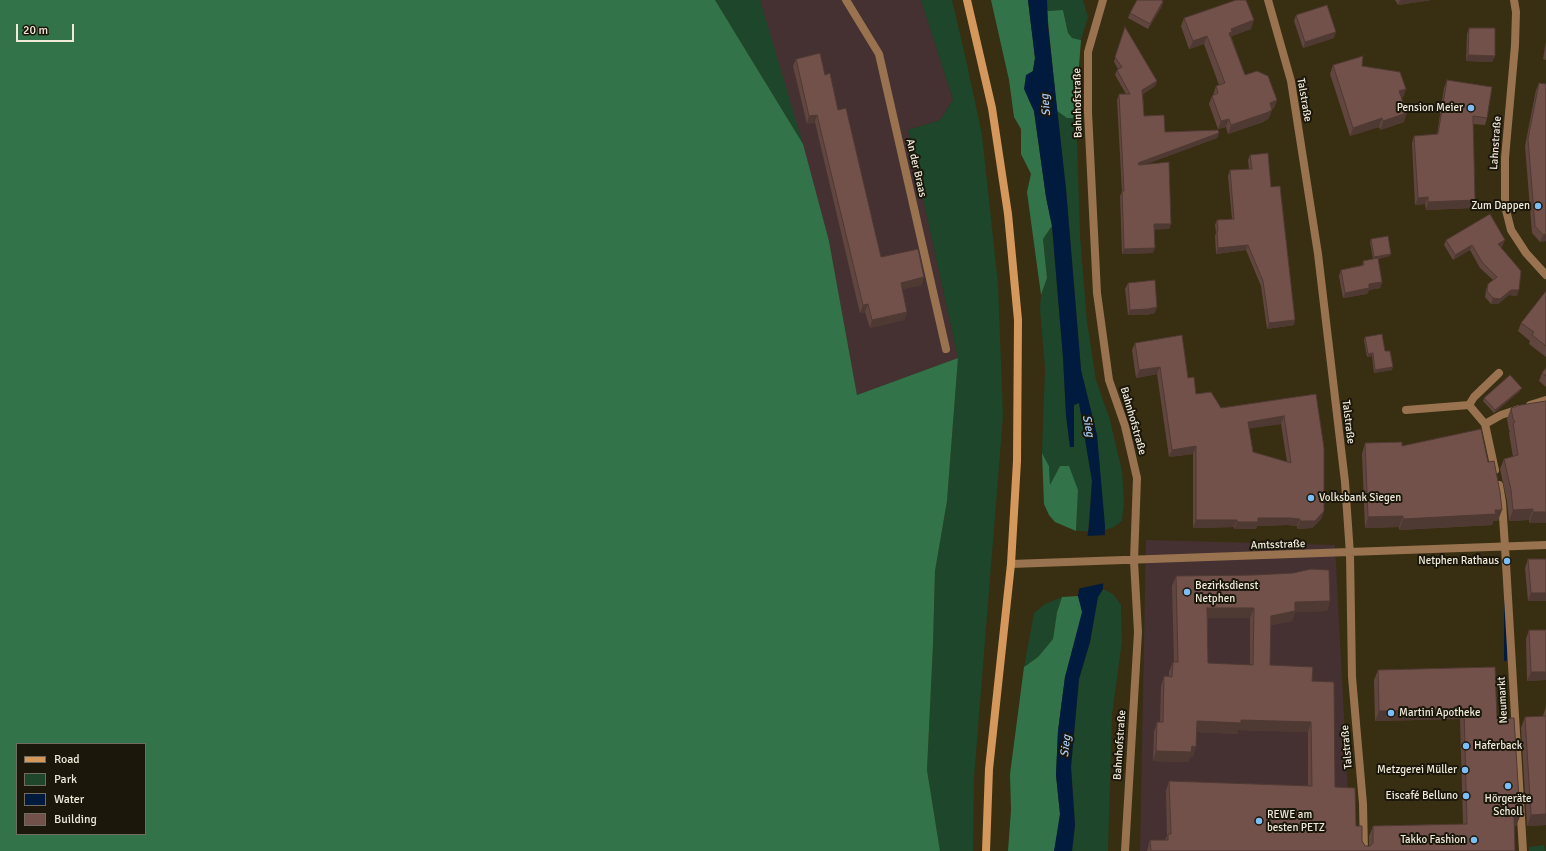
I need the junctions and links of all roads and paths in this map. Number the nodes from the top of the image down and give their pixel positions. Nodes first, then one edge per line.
1 (846, 0) edge
2 (967, 0) edge
3 (1103, 0) edge
4 (1268, 0) edge
5 (1514, 0) edge
6 (1546, 275) edge
7 (946, 349) dead end
8 (1498, 373) dead end
9 (1546, 400) edge
10 (1469, 405) junction
11 (1406, 410) dead end
12 (1485, 424) junction
13 (1546, 545) edge
14 (1505, 547) junction
15 (1350, 554) junction
16 (1134, 561) junction
17 (1011, 564) junction
18 (986, 851) edge
19 (1125, 851) edge
20 (1364, 851) edge
21 (1523, 851) edge

1 - 7 street, An der Braas
2 - 17 main road
3 - 16 street, Bahnhofstraße
4 - 15 street, Talstraße
5 - 6 street, Lahnstraße
8 - 10 street
9 - 12 street
10 - 11 street
10 - 12 street
12 - 14 street, Neumarkt
13 - 14 street, Amtsstraße
14 - 15 street, Amtsstraße
14 - 21 street, Neumarkt
15 - 16 street, Amtsstraße
15 - 20 street, Talstraße
16 - 17 street, Amtsstraße
16 - 19 street, Bahnhofstraße
17 - 18 main road

